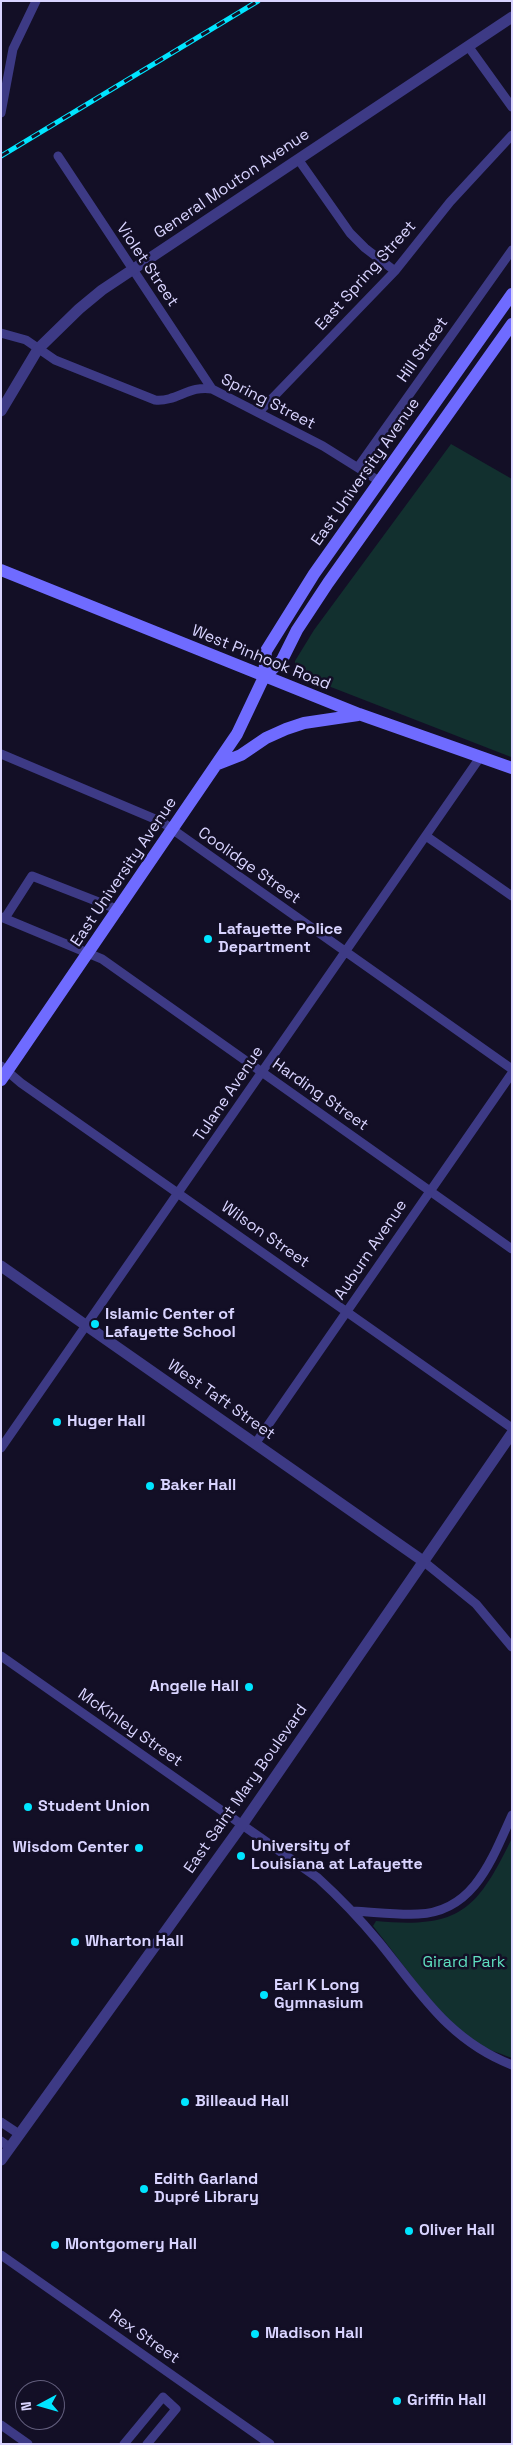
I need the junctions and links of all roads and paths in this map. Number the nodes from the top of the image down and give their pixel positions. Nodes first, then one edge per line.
1 (36, 1) edge
2 (512, 17) edge
3 (468, 46) junction
4 (512, 107) edge
5 (1, 113) edge
6 (512, 135) edge
7 (58, 156) dead end
8 (298, 159) junction
9 (512, 250) edge
10 (131, 270) junction
11 (395, 271) junction
12 (512, 294) edge
13 (512, 324) edge
14 (1, 333) edge
15 (38, 349) junction
16 (212, 389) junction
17 (1, 411) edge
18 (259, 412) junction
19 (358, 467) junction
20 (379, 481) junction
21 (394, 491) junction
22 (1, 570) edge
23 (264, 677) junction
24 (359, 714) junction
25 (1, 754) edge
26 (481, 756) junction
27 (218, 764) junction
28 (512, 768) edge
29 (173, 830) junction
30 (426, 836) junction
31 (512, 896) edge
32 (118, 910) junction
33 (3, 918) edge
34 (344, 951) junction
35 (89, 953) junction
36 (512, 1071) edge
37 (262, 1072) junction
38 (3, 1073) edge
39 (430, 1191) junction
40 (180, 1194) junction
41 (512, 1249) edge
42 (1, 1266) edge
43 (347, 1311) junction
44 (87, 1326) junction
45 (512, 1428) edge
46 (512, 1433) edge
47 (255, 1444) junction
48 (1, 1448) edge
49 (423, 1561) junction
50 (512, 1648) edge
51 (1, 1656) edge
52 (512, 1815) edge
53 (242, 1824) junction
54 (353, 1911) junction
55 (512, 2065) edge
56 (1, 2122) edge
57 (18, 2134) junction
58 (5, 2144) edge
59 (1, 2160) edge
60 (1, 2255) edge
61 (1, 2425) edge
62 (125, 2443) edge
63 (28, 2444) edge
64 (147, 2444) edge
65 (270, 2444) edge

1 - 5 street
2 - 3 street, General Mouton Avenue
3 - 4 street
3 - 8 street, General Mouton Avenue
6 - 11 street, East Spring Street
7 - 10 street, Violet Street
8 - 10 street, General Mouton Avenue
8 - 11 street
9 - 19 street, Hill Street
10 - 15 street, General Mouton Avenue
10 - 16 street, Violet Street
11 - 18 street, East Spring Street
12 - 20 main road, East University Avenue
13 - 21 main road, East University Avenue
14 - 15 street, Spring Street
15 - 16 street, Spring Street
15 - 17 street, General Mouton Avenue
16 - 18 street, Spring Street
18 - 19 street, Spring Street
19 - 20 street, Spring Street
20 - 21 main road
20 - 23 main road, East University Avenue
21 - 23 main road, East University Avenue
22 - 23 main road, West Pinhook Road
23 - 24 main road, West Pinhook Road
23 - 27 main road, East University Avenue
24 - 26 main road, West Pinhook Road
24 - 27 main road
25 - 29 street, Coolidge Street
26 - 28 main road, West Pinhook Road
26 - 30 street, Tulane Avenue
27 - 29 main road, East University Avenue
29 - 32 main road, East University Avenue
29 - 34 street, Coolidge Street
30 - 31 street
30 - 34 street, Tulane Avenue
32 - 33 street
32 - 35 main road, East University Avenue
33 - 35 street, Harding Street
34 - 36 street, Coolidge Street
34 - 37 street, Tulane Avenue
35 - 37 street, Harding Street
35 - 38 main road, East University Avenue
36 - 39 street, Auburn Avenue
37 - 39 street, Harding Street
37 - 40 street, Tulane Avenue
38 - 40 street, Wilson Street
39 - 41 street, Harding Street
39 - 43 street, Auburn Avenue
40 - 43 street, Wilson Street
40 - 44 street, Tulane Avenue
42 - 44 street, West Taft Street
43 - 45 street, Wilson Street
43 - 47 street, Auburn Avenue
44 - 47 street, West Taft Street
44 - 48 street, Tulane Avenue
46 - 49 street, East Saint Mary Boulevard
47 - 49 street, West Taft Street
49 - 50 street
49 - 53 street, East Saint Mary Boulevard
51 - 53 street, McKinley Street
52 - 54 street
53 - 54 street, McKinley Street
53 - 57 street, East Saint Mary Boulevard
54 - 55 street, McKinley Street
56 - 57 street
57 - 58 street, East Saint Mary Boulevard
58 - 59 street, East Saint Mary Boulevard
60 - 65 street, Rex Street
61 - 63 street
62 - 64 street

